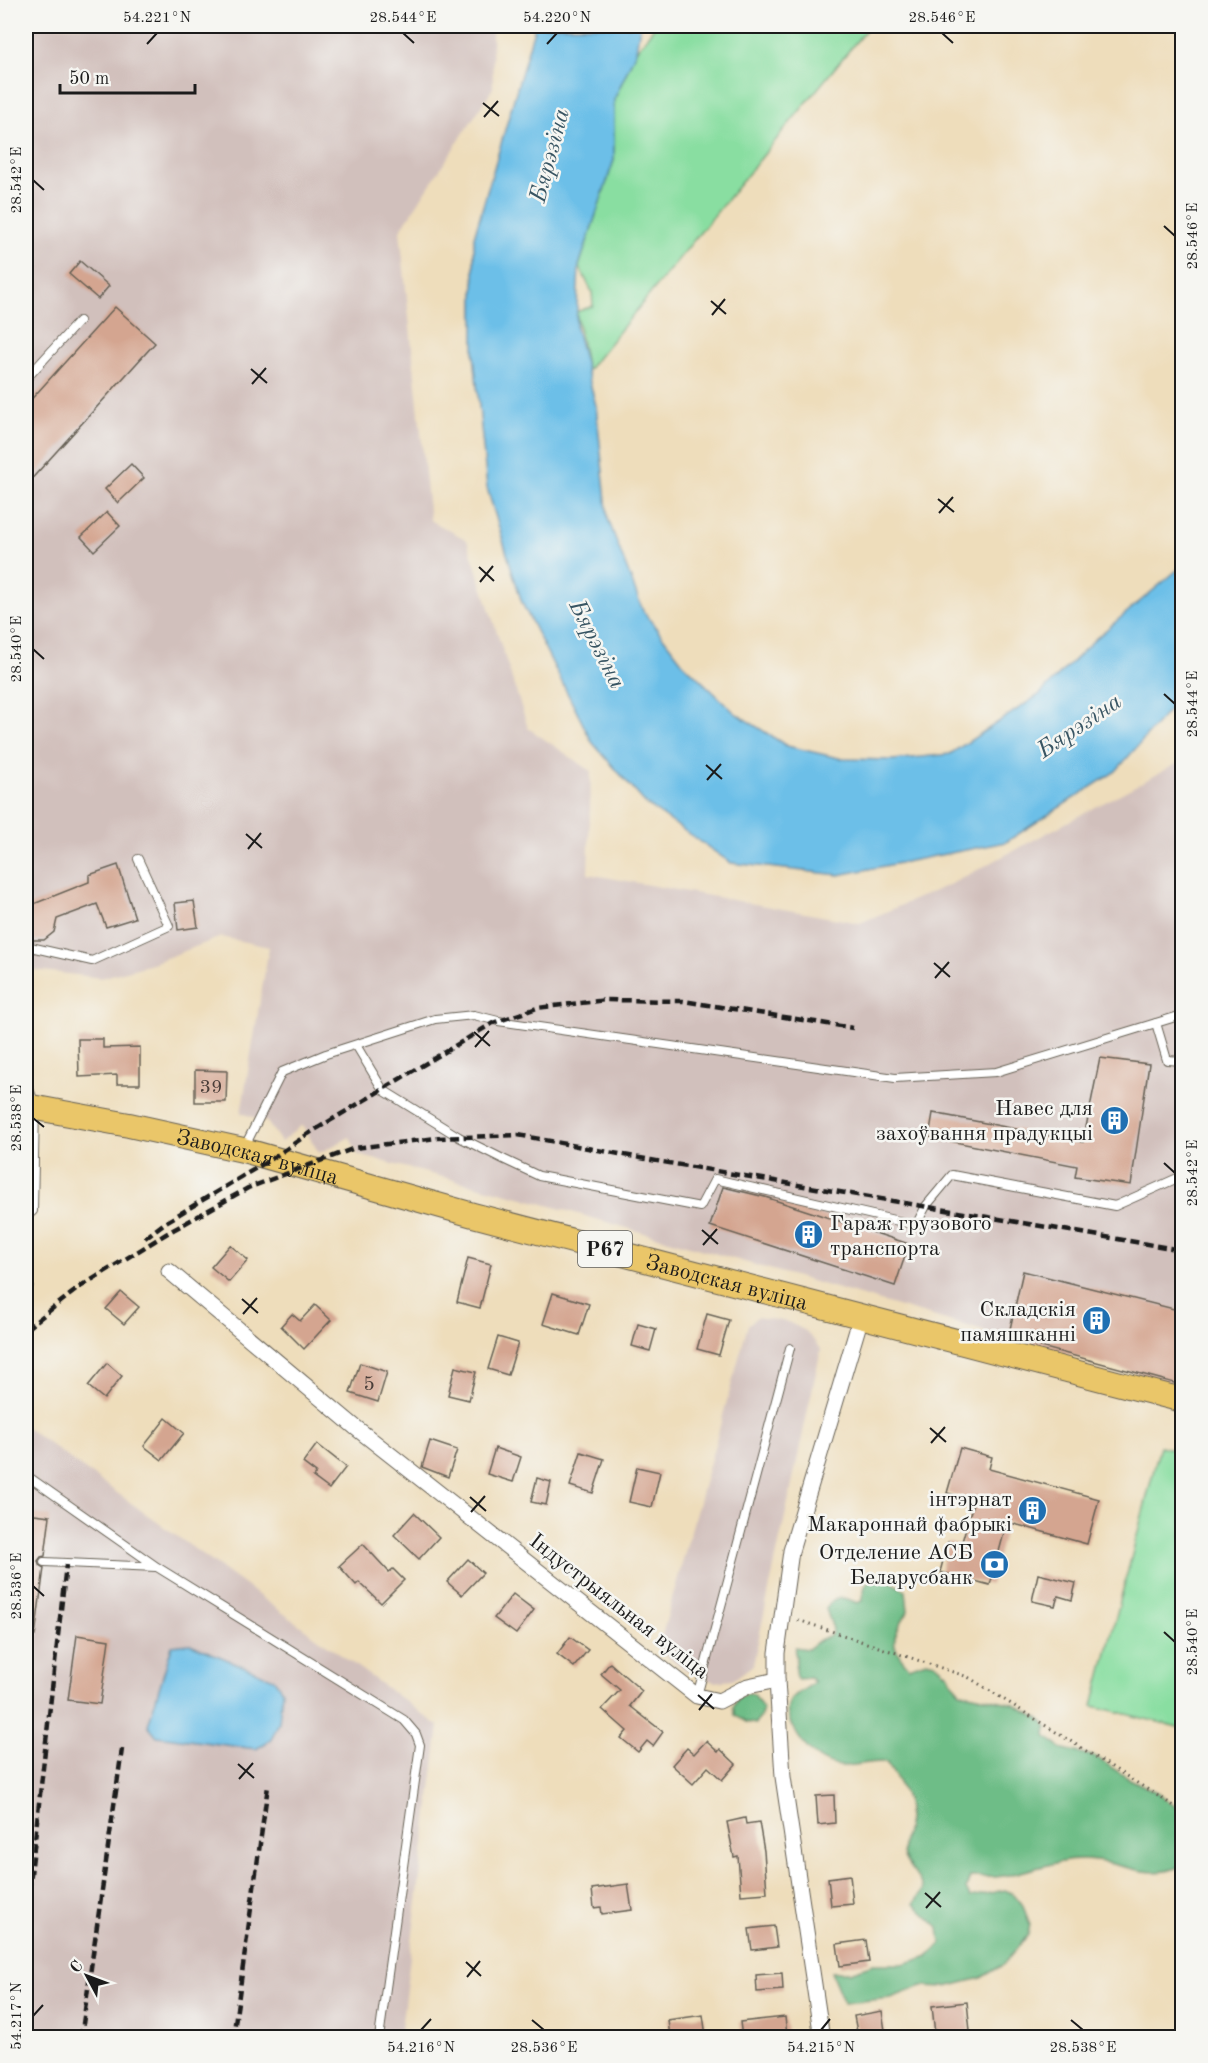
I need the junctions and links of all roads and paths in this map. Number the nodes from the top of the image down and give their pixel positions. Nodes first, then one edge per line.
1 (79, 321) dead end
2 (26, 379) edge
3 (138, 859) dead end
4 (26, 946) edge
5 (1182, 1015) edge
6 (1156, 1023) junction
7 (356, 1045) junction
8 (1182, 1061) edge
9 (26, 1080) edge
10 (30, 1106) edge
11 (243, 1150) junction
12 (1182, 1176) edge
13 (26, 1217) edge
14 (169, 1271) dead end
15 (861, 1317) junction
16 (790, 1348) dead end
17 (1182, 1400) edge
18 (26, 1475) edge
19 (44, 1562) dead end
20 (158, 1567) junction
21 (782, 1615) junction
22 (777, 1680) junction
23 (697, 1696) junction
24 (1182, 1811) edge
25 (379, 2037) edge
26 (822, 2037) edge

1 - 2 lane
3 - 4 lane
5 - 6 lane
6 - 7 lane
6 - 8 lane
7 - 11 lane
7 - 12 lane
9 - 10 lane
10 - 11 main road, Заводская вуліца / Р67
10 - 13 lane
11 - 15 main road, Заводская вуліца / Р67
14 - 23 street, Індустрыяльная вуліца
15 - 17 main road, Заводская вуліца / Р67
15 - 21 street
16 - 23 lane
18 - 20 lane
19 - 20 lane
20 - 25 lane
21 - 22 street
21 - 24 path
22 - 23 street, Індустрыяльная вуліца
22 - 26 street

